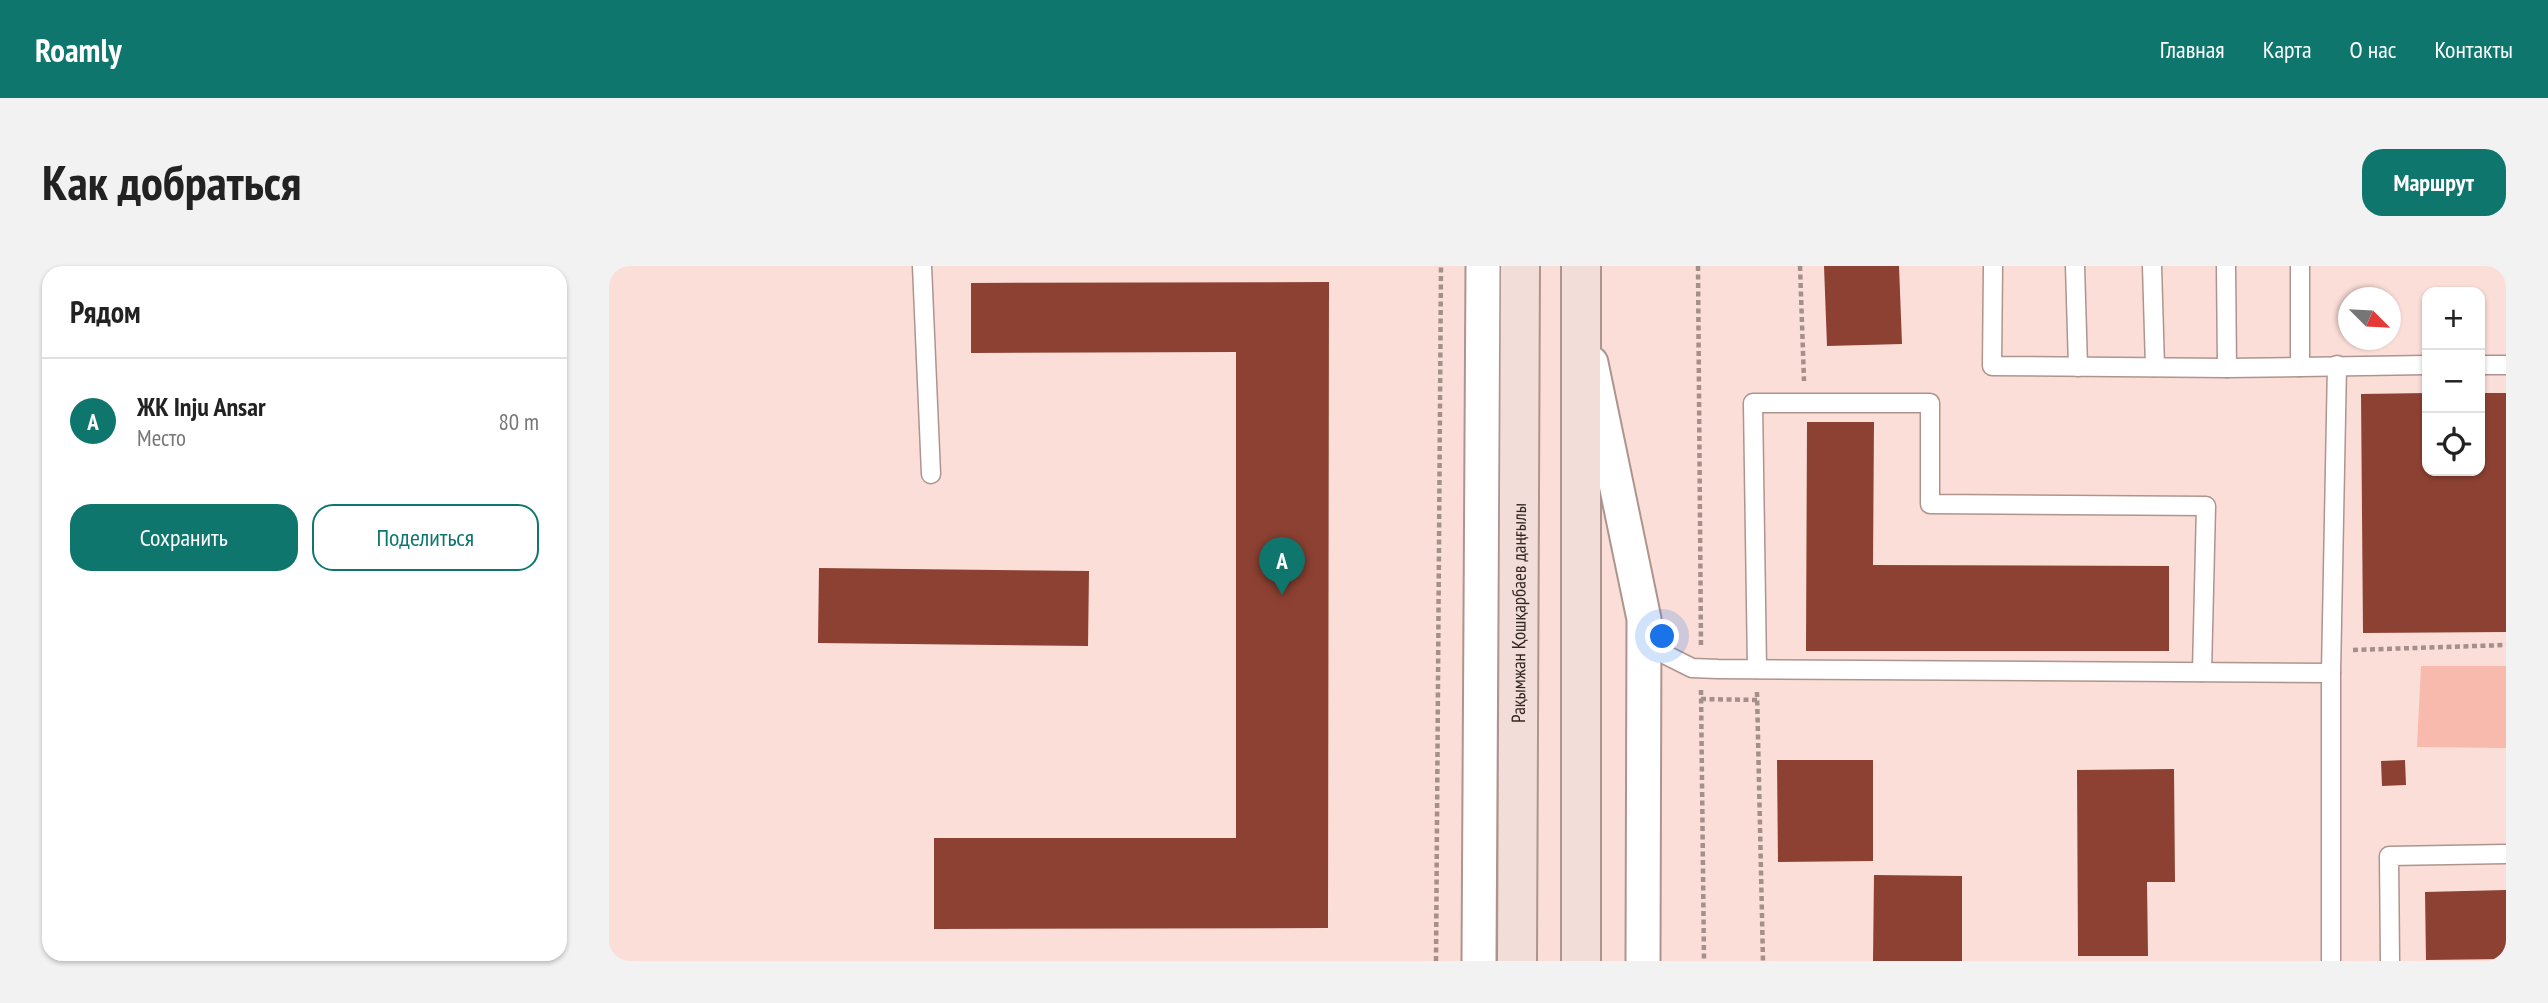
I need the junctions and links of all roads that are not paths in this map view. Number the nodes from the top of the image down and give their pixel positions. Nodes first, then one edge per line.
1 (922, 266) edge
2 (1483, 266) edge
3 (1520, 266) edge
4 (1581, 266) edge
5 (1993, 266) edge
6 (2075, 266) edge
7 (2152, 266) edge
8 (2226, 266) edge
9 (2300, 266) edge
10 (1581, 314) junction
11 (2337, 365) junction
12 (2422, 365) edge
13 (2485, 365) edge
14 (2506, 365) edge
15 (2078, 367) junction
16 (2300, 367) junction
17 (2155, 368) junction
18 (2227, 368) junction
19 (931, 474) dead end
20 (1644, 644) junction
21 (1757, 669) junction
22 (2203, 672) junction
23 (2331, 673) junction
24 (2506, 854) edge
25 (1479, 961) edge
26 (1517, 961) edge
27 (1581, 961) edge
28 (1643, 961) edge
29 (2331, 961) edge
30 (2390, 961) edge

1 - 19 lane
2 - 25 street
3 - 26 main road, Рақымжан Қошқарбаев даңғылы
4 - 10 main road
5 - 15 lane
6 - 15 lane
7 - 17 lane
8 - 18 lane
9 - 16 lane
10 - 20 street
10 - 27 main road
11 - 12 lane
11 - 16 lane
11 - 23 lane
13 - 14 lane
15 - 17 lane
16 - 18 lane
17 - 18 lane
20 - 21 lane
20 - 28 street
21 - 22 lane
21 - 22 lane
22 - 23 lane
23 - 29 lane
24 - 30 lane

